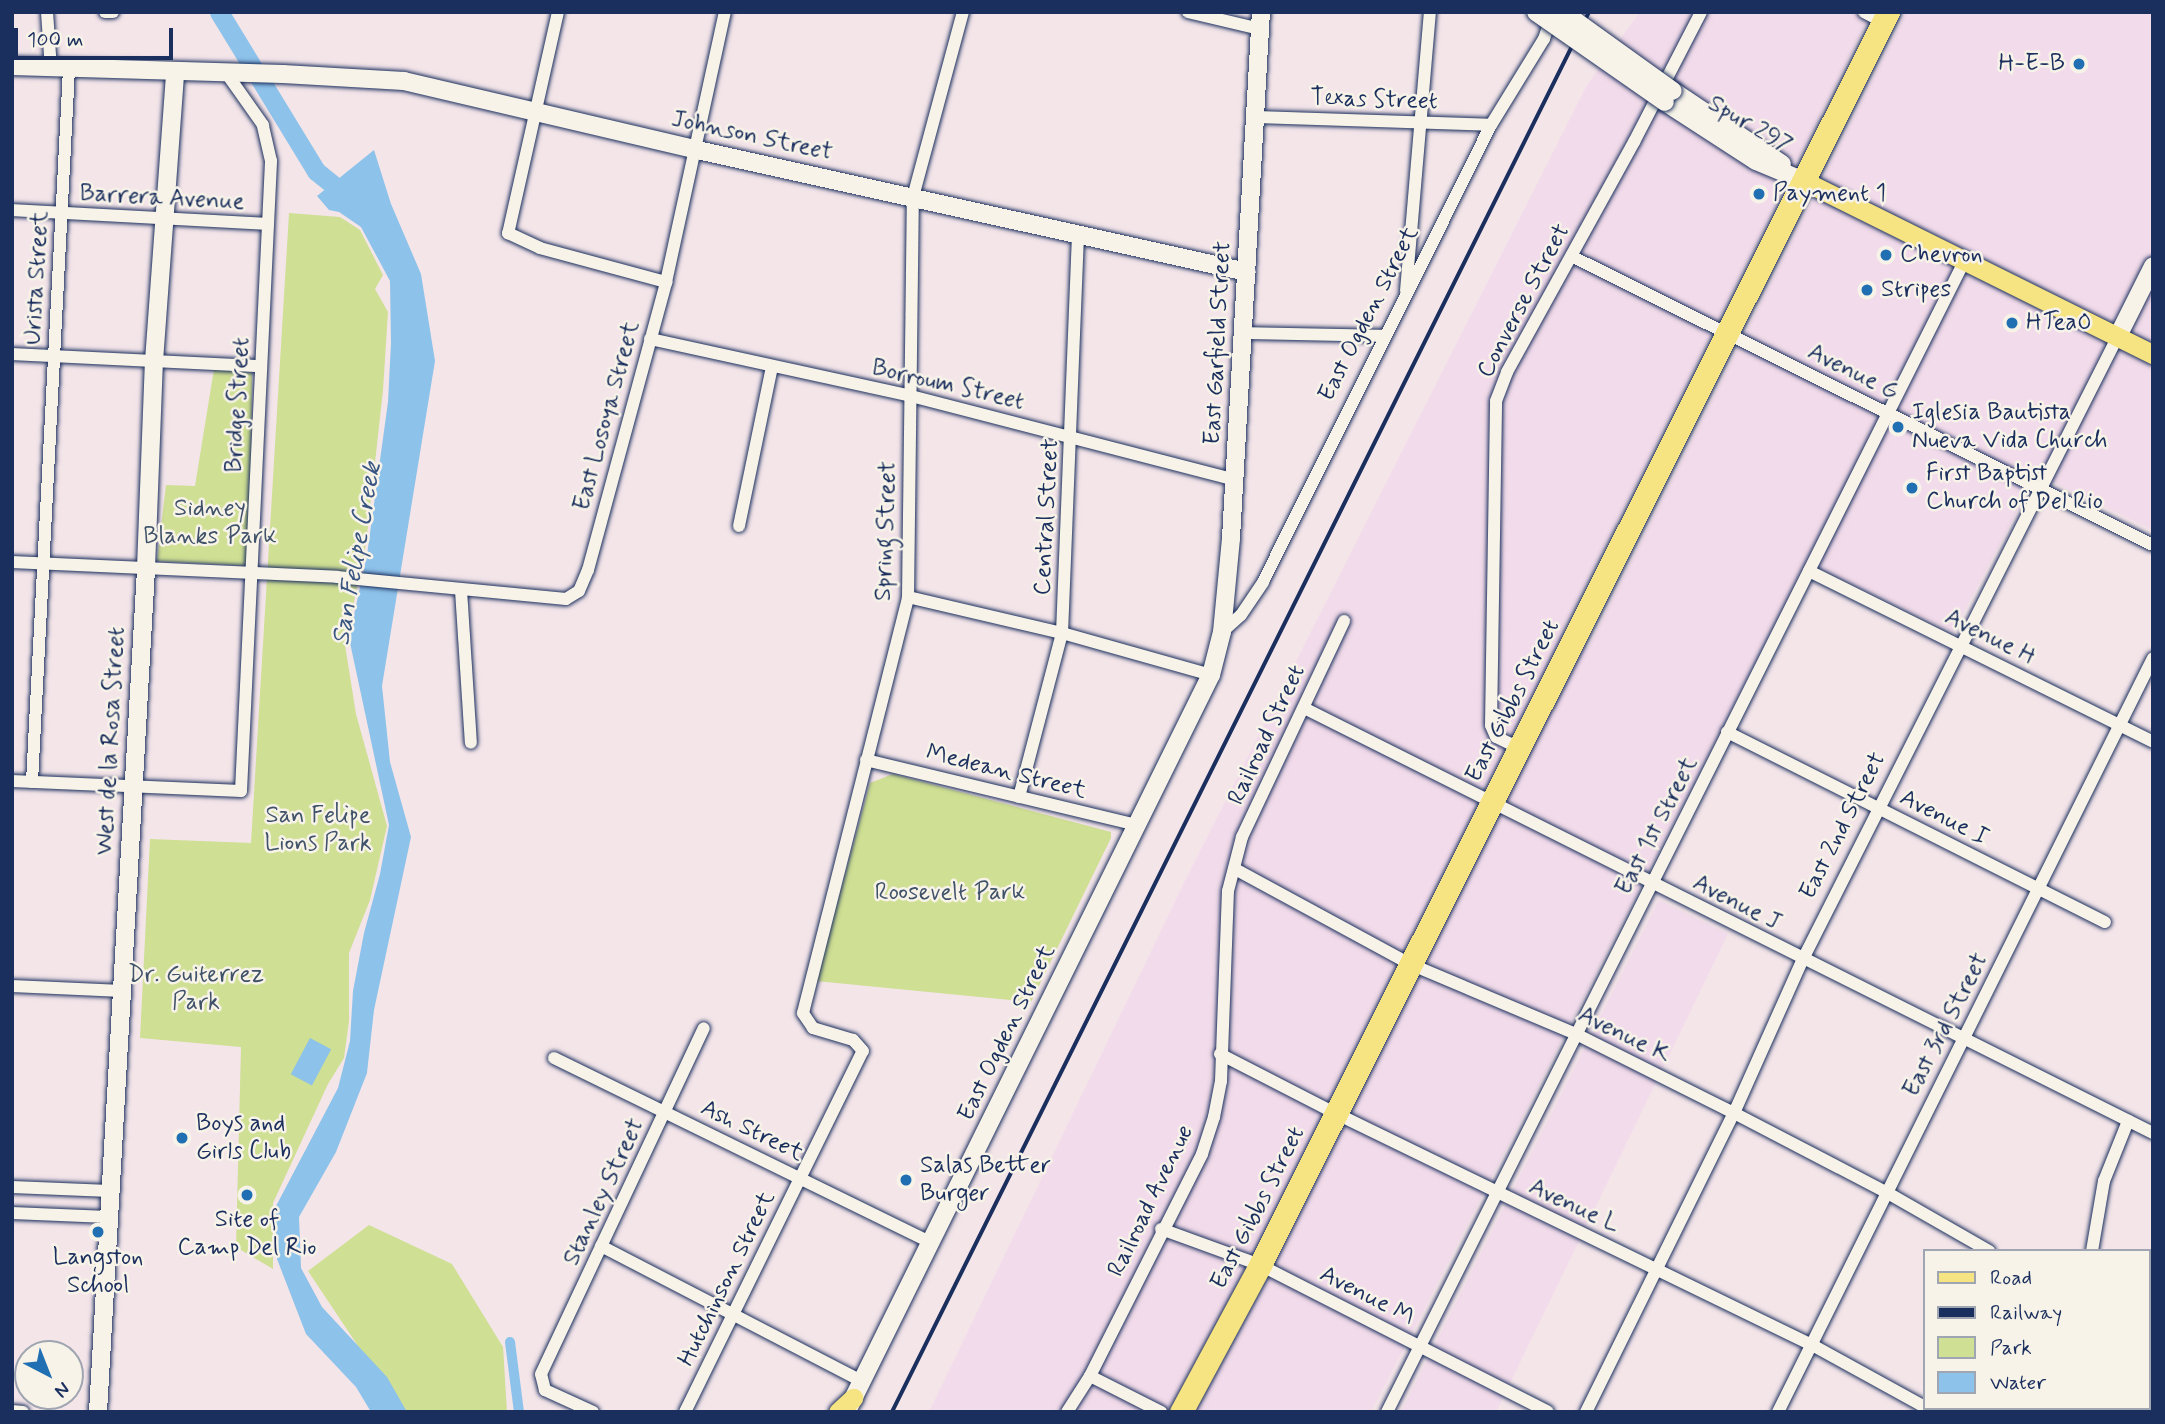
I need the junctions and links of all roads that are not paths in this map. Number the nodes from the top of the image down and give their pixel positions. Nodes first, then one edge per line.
1 (47, 12) edge
2 (104, 12) edge
3 (113, 12) edge
4 (558, 12) edge
5 (724, 12) edge
6 (963, 12) edge
7 (1188, 12) edge
8 (1430, 12) edge
9 (1536, 12) edge
10 (1553, 12) edge
11 (1563, 12) edge
12 (1702, 12) edge
13 (1878, 16) edge
14 (1261, 21) edge
15 (12, 66) edge
16 (60, 69) junction
17 (175, 73) junction
18 (235, 74) junction
19 (1669, 97) junction
20 (534, 111) junction
21 (1255, 117) junction
22 (1419, 123) junction
23 (1491, 125) junction
24 (693, 149) junction
25 (1804, 181) junction
26 (913, 197) junction
27 (12, 210) edge
28 (62, 214) junction
29 (166, 219) junction
30 (268, 224) junction
31 (1078, 235) junction
32 (1571, 256) junction
33 (1965, 260) junction
34 (2153, 266) edge
35 (1247, 272) junction
36 (666, 282) junction
37 (1405, 298) junction
38 (1243, 333) junction
39 (1727, 333) junction
40 (1385, 336) junction
41 (2118, 336) junction
42 (650, 339) junction
43 (12, 354) edge
44 (2153, 354) edge
45 (54, 356) junction
46 (155, 361) junction
47 (260, 366) junction
48 (772, 367) junction
49 (911, 396) junction
50 (1888, 413) junction
51 (1072, 436) junction
52 (1235, 480) junction
53 (2040, 489) junction
54 (739, 526) dead end
55 (2153, 545) edge
56 (12, 562) edge
57 (43, 563) junction
58 (146, 568) junction
59 (1809, 571) junction
60 (251, 573) junction
61 (461, 590) junction
62 (908, 597) junction
63 (1344, 621) dead end
64 (1222, 632) junction
65 (1062, 634) junction
66 (1961, 646) junction
67 (2153, 658) edge
68 (1211, 675) junction
69 (1304, 708) junction
70 (2119, 725) junction
71 (1727, 732) junction
72 (2153, 741) edge
73 (471, 743) dead end
74 (1518, 748) junction
75 (866, 760) junction
76 (12, 781) edge
77 (32, 782) junction
78 (133, 786) junction
79 (1019, 797) junction
80 (1491, 803) junction
81 (1879, 809) junction
82 (1137, 825) junction
83 (1235, 869) junction
84 (1651, 883) junction
85 (2038, 888) junction
86 (2105, 922) dead end
87 (1803, 959) junction
88 (1410, 964) junction
89 (12, 986) edge
90 (122, 991) junction
91 (704, 1028) dead end
92 (1578, 1035) junction
93 (1962, 1039) junction
94 (863, 1051) joint
95 (1220, 1054) junction
96 (554, 1058) dead end
97 (665, 1112) junction
98 (1335, 1113) junction
99 (1734, 1113) junction
100 (2128, 1121) junction
101 (2153, 1133) edge
102 (800, 1178) junction
103 (12, 1187) edge
104 (110, 1191) junction
105 (1495, 1191) junction
106 (1886, 1192) junction
107 (12, 1213) edge
108 (108, 1217) junction
109 (1161, 1229) junction
110 (930, 1241) junction
111 (601, 1247) junction
112 (1986, 1249) edge
113 (2092, 1249) edge
114 (1260, 1265) junction
115 (1658, 1268) junction
116 (733, 1314) junction
117 (1812, 1345) junction
118 (1419, 1347) junction
119 (1090, 1376) junction
120 (853, 1397) edge
121 (1924, 1406) edge
122 (12, 1411) edge
123 (23, 1412) edge
124 (98, 1412) edge
125 (593, 1412) edge
126 (685, 1412) edge
127 (838, 1412) edge
128 (1067, 1412) edge
129 (1161, 1412) edge
130 (1181, 1412) edge
131 (1387, 1412) edge
132 (1548, 1412) edge
133 (1586, 1412) edge
134 (1778, 1412) edge

1 - 16 street, Urista Street
2 - 3 street
4 - 20 street
5 - 24 street, East Losoya Street
6 - 26 street, Spring Street
7 - 14 street
8 - 22 street
9 - 19 street, Spur 297, bridge
10 - 23 street, East Ogden Street
11 - 19 street, Spur 297, bridge
12 - 32 street, Converse Street
13 - 25 highway, East Gibbs Street
14 - 21 street, East Garfield Street
15 - 16 street, Johnson Street
16 - 17 street, Johnson Street
16 - 28 street, Urista Street
17 - 18 street, Johnson Street
17 - 29 street, West de la Rosa Street
18 - 20 street, Johnson Street
18 - 30 street, Bridge Street
19 - 25 street, Spur 297
20 - 24 street, Johnson Street
20 - 36 street
21 - 22 street, Texas Street
21 - 35 street, East Garfield Street
22 - 23 street, Texas Street
22 - 37 street
23 - 37 street, East Ogden Street
24 - 26 street, Johnson Street
24 - 36 street, East Losoya Street
25 - 33 main road
25 - 39 highway, East Gibbs Street
26 - 31 street, Johnson Street
26 - 49 street, Spring Street
27 - 28 street, Barrera Avenue
28 - 29 street, Barrera Avenue
28 - 45 street, Urista Street
29 - 30 street, Barrera Avenue
29 - 46 street, West de la Rosa Street
30 - 47 street, Bridge Street
31 - 35 street, Johnson Street
31 - 51 street, Central Street
32 - 39 street, Avenue G
32 - 74 street, Converse Street
33 - 41 main road
33 - 50 street, East 1st Street
34 - 41 street, East 2nd Street
35 - 38 street, East Garfield Street
36 - 42 street, East Losoya Street
37 - 40 street, East Ogden Street
38 - 40 street
38 - 52 street, East Garfield Street
39 - 50 street, Avenue G
39 - 74 highway, East Gibbs Street
40 - 64 street, East Ogden Street
41 - 44 main road
41 - 53 street, East 2nd Street
42 - 48 street, Borroum Street
42 - 61 street, East Losoya Street
43 - 45 street
45 - 46 street
45 - 57 street, Urista Street
46 - 47 street
46 - 58 street, West de la Rosa Street
47 - 60 street, Bridge Street
48 - 49 street, Borroum Street
48 - 54 street
49 - 51 street, Borroum Street
49 - 62 street, Spring Street
50 - 53 street, Avenue G
50 - 59 street, East 1st Street
51 - 52 street, Borroum Street
51 - 65 street, Central Street
52 - 64 street, East Garfield Street
53 - 55 street, Avenue G
53 - 66 street, East 2nd Street
56 - 57 street, East Losoya Street
57 - 58 street, East Losoya Street
57 - 77 street, Urista Street
58 - 60 street, East Losoya Street
58 - 78 street, West de la Rosa Street
59 - 66 street, Avenue H
59 - 71 street, East 1st Street
60 - 61 street, East Losoya Street
60 - 78 street, Bridge Street
61 - 73 street
62 - 65 street
62 - 75 street, Spring Street
63 - 69 street, Railroad Street
64 - 68 street, East Garfield Street
65 - 68 street
65 - 79 street, Central Street
66 - 70 street, Avenue H
66 - 81 street, East 2nd Street
67 - 70 street, East 3rd Street
68 - 82 street, East Ogden Street
69 - 80 street, Avenue J
69 - 83 street, Railroad Street
70 - 72 street, Avenue H
70 - 85 street, East 3rd Street
71 - 81 street, Avenue I
71 - 84 street, East 1st Street
74 - 80 highway, East Gibbs Street
75 - 79 street, Medean Street
75 - 94 street, Spring Street
76 - 77 street
77 - 78 street
78 - 90 street, West de la Rosa Street
79 - 82 street, Medean Street
80 - 84 street, Avenue J
80 - 88 highway, East Gibbs Street
81 - 85 street, Avenue I
81 - 87 street, East 2nd Street
82 - 110 street, East Ogden Street
83 - 88 street, Avenue K
83 - 95 street, Railroad Avenue
84 - 87 street, Avenue J
84 - 92 street, East 1st Street
85 - 86 street, Avenue I
85 - 93 street, East 3rd Street
87 - 93 street, Avenue J
87 - 99 street, East 2nd Street
88 - 92 street, Avenue K
88 - 98 highway, East Gibbs Street
89 - 90 street
90 - 104 street, West de la Rosa Street
91 - 97 street, Stanley Street
92 - 99 street, Avenue K
92 - 105 street, East 1st Street
93 - 100 street, Avenue J
93 - 106 street, East 3rd Street
94 - 102 street, Hutchinson Street
95 - 98 street, Avenue L
95 - 109 street, Railroad Avenue
96 - 97 street, Ash Street
97 - 102 street, Ash Street
97 - 111 street, Stanley Street
98 - 105 street, Avenue L
98 - 114 highway, East Gibbs Street
99 - 106 street, Avenue K
99 - 115 street, East 2nd Street
100 - 101 street, Avenue J
100 - 113 street
102 - 110 street, Ash Street
102 - 116 street, Hutchinson Street
103 - 104 street
104 - 108 street, West de la Rosa Street
105 - 115 street, Avenue L
105 - 118 street, East 1st Street
106 - 112 street, Avenue K
106 - 117 street, East 3rd Street
107 - 108 street
108 - 124 street, West de la Rosa Street
109 - 114 street, Avenue M
109 - 119 street, Railroad Avenue
110 - 120 street, East Ogden Street
111 - 116 street
111 - 125 street, Stanley Street
114 - 118 street, Avenue M
114 - 130 highway, East Gibbs Street
115 - 117 street, Avenue L
115 - 133 street, East 2nd Street
116 - 120 street
116 - 126 street, Hutchinson Street
117 - 121 street, Avenue L
117 - 134 street, East 3rd Street
118 - 131 street, East 1st Street
118 - 132 street, Avenue M
119 - 128 street, Railroad Avenue
119 - 129 street
120 - 127 main road
122 - 123 street

